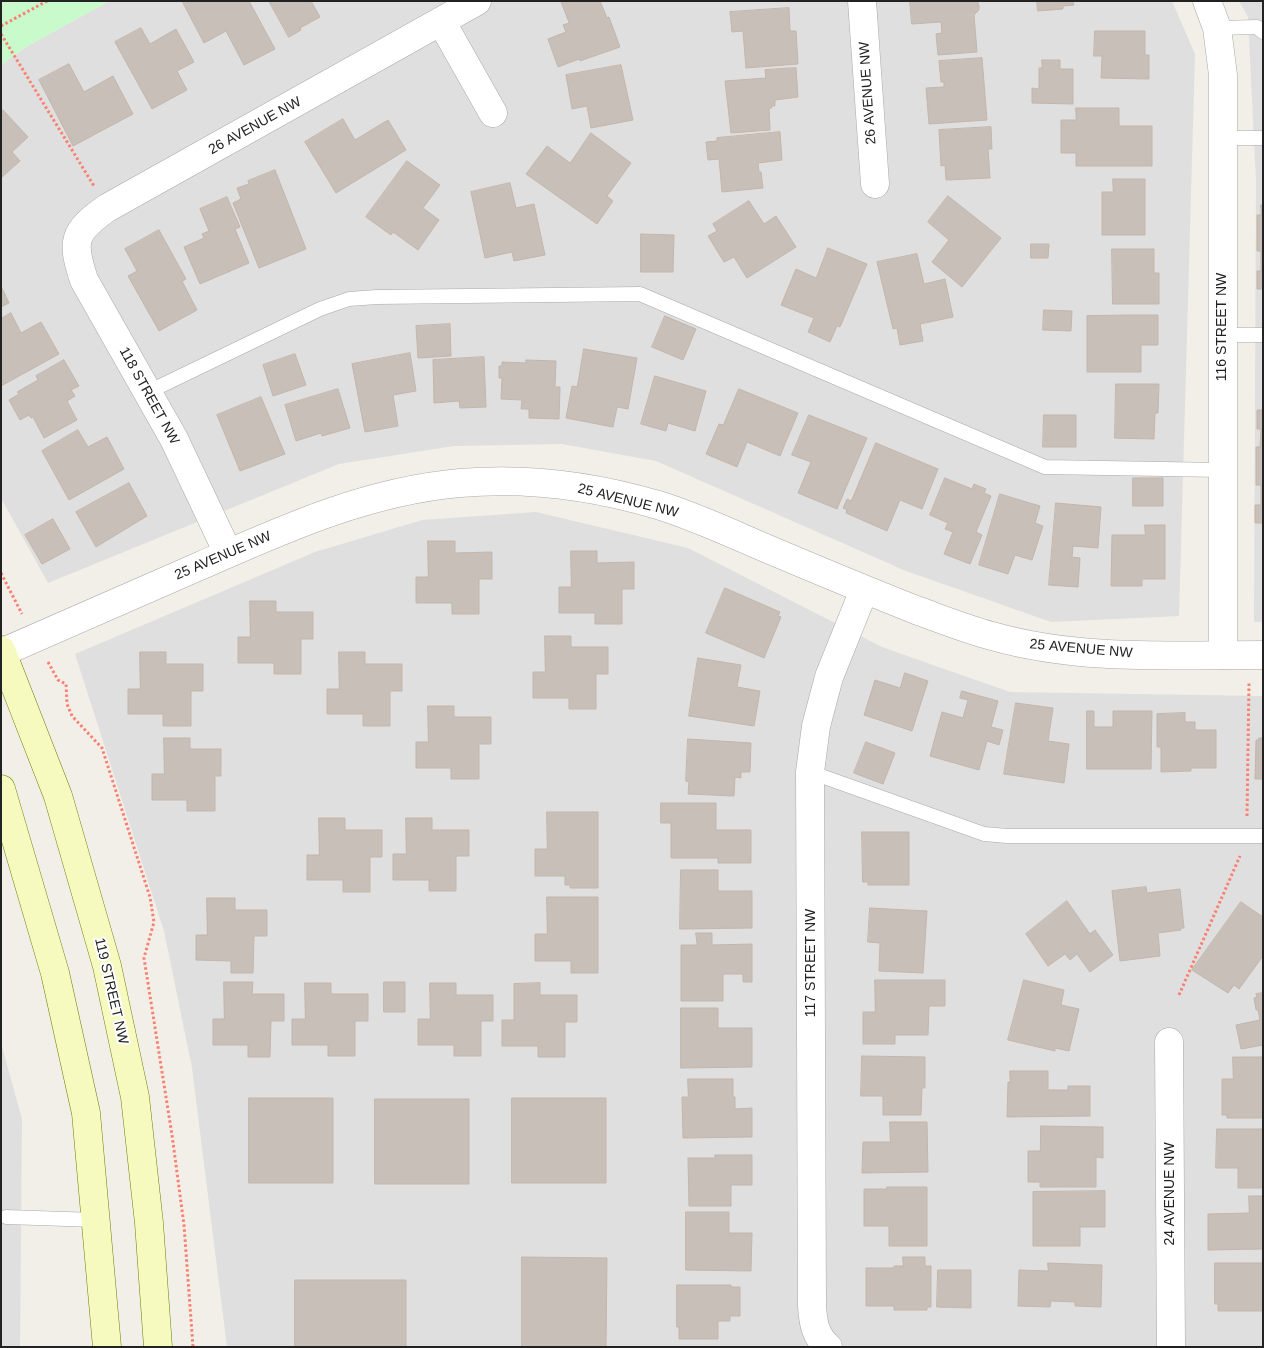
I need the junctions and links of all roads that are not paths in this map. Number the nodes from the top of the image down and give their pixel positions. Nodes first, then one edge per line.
1 (477, 1) edge
2 (862, 1) edge
3 (1208, 1) edge
4 (441, 21) junction
5 (1217, 28) junction
6 (1263, 32) edge
7 (493, 113) dead end
8 (1223, 138) junction
9 (1263, 138) edge
10 (875, 184) dead end
11 (77, 239) joint
12 (1222, 335) junction
13 (1263, 336) edge
14 (148, 392) junction
15 (1222, 470) junction
16 (228, 554) junction
17 (864, 590) junction
18 (2, 652) edge
19 (1223, 655) junction
20 (1263, 655) edge
21 (810, 772) junction
22 (1, 789) edge
23 (1263, 836) edge
24 (1169, 1042) dead end
25 (6, 1217) dead end
26 (96, 1220) junction
27 (826, 1345) edge
28 (107, 1347) edge
29 (158, 1347) edge
30 (1171, 1347) edge

1 - 4 street, 26 AVENUE NW
2 - 10 street, 26 AVENUE NW
3 - 5 street, 116 STREET NW
4 - 7 street
4 - 11 street, 26 AVENUE NW
5 - 6 lane
5 - 8 street, 116 STREET NW
8 - 9 lane
8 - 12 street, 116 STREET NW
11 - 14 street, 118 STREET NW
12 - 13 lane
12 - 15 street, 116 STREET NW
14 - 15 lane
14 - 16 street, 118 STREET NW
15 - 19 street, 116 STREET NW
16 - 17 street, 25 AVENUE NW
16 - 18 street, 25 AVENUE NW
17 - 19 street, 25 AVENUE NW
17 - 21 street, 117 STREET NW
18 - 29 main road, 119 STREET NW
19 - 20 street, 25 AVENUE NW
21 - 23 lane
21 - 27 street, 117 STREET NW
22 - 26 main road
24 - 30 street, 24 AVENUE NW
25 - 26 lane
26 - 28 main road

